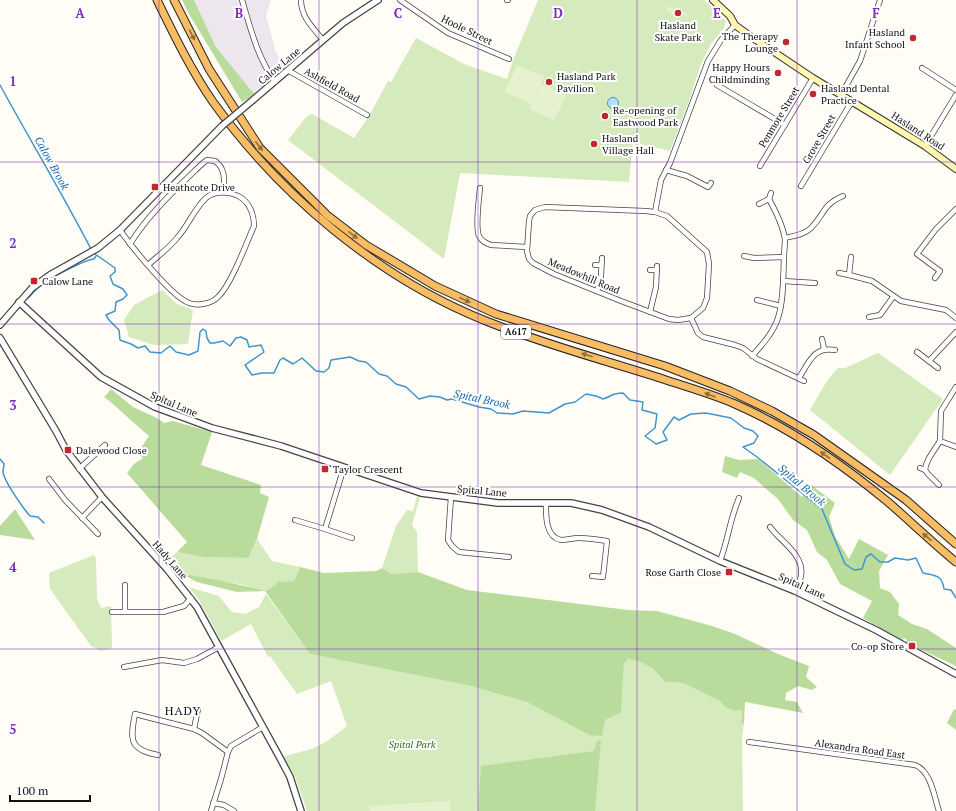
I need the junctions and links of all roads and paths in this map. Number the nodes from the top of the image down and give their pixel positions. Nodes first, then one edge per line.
1 (158, 0) edge
2 (174, 0) edge
3 (242, 0) edge
4 (302, 0) edge
5 (378, 0) edge
6 (400, 0) edge
7 (713, 0) edge
8 (880, 0) edge
9 (735, 24) junction
10 (323, 40) junction
11 (509, 59) dead end
12 (922, 68) dead end
13 (289, 71) junction
14 (813, 78) junction
15 (275, 82) junction
16 (717, 85) dead end
17 (956, 90) edge
18 (841, 95) junction
19 (956, 95) edge
20 (852, 101) junction
21 (367, 114) dead end
22 (785, 125) junction
23 (925, 146) junction
24 (760, 166) dead end
25 (956, 169) edge
26 (666, 170) junction
27 (801, 186) dead end
28 (709, 187) dead end
29 (480, 188) dead end
30 (224, 192) junction
31 (771, 192) dead end
32 (844, 196) dead end
33 (480, 198) junction
34 (485, 198) dead end
35 (769, 199) junction
36 (759, 204) dead end
37 (956, 209) edge
38 (655, 212) junction
39 (120, 230) junction
40 (784, 238) junction
41 (130, 244) junction
42 (527, 247) junction
43 (917, 254) junction
44 (744, 256) dead end
45 (784, 257) junction
46 (851, 257) dead end
47 (602, 258) dead end
48 (913, 258) dead end
49 (148, 265) junction
50 (595, 265) dead end
51 (601, 265) junction
52 (650, 270) dead end
53 (839, 273) dead end
54 (849, 275) junction
55 (935, 278) dead end
56 (783, 281) junction
57 (814, 283) dead end
58 (597, 291) junction
59 (893, 297) junction
60 (757, 300) dead end
61 (19, 302) junction
62 (781, 306) junction
63 (650, 312) junction
64 (869, 317) dead end
65 (691, 318) junction
66 (956, 318) edge
67 (0, 325) edge
68 (956, 332) edge
69 (0, 338) edge
70 (822, 340) dead end
71 (824, 349) junction
72 (835, 350) dead end
73 (917, 352) dead end
74 (752, 356) junction
75 (929, 361) junction
76 (938, 368) dead end
77 (799, 378) junction
78 (804, 381) dead end
79 (956, 387) edge
80 (940, 441) junction
81 (105, 445) dead end
82 (956, 447) edge
83 (344, 467) junction
84 (79, 468) junction
85 (920, 468) dead end
86 (925, 470) junction
87 (48, 479) dead end
88 (939, 485) dead end
89 (102, 497) junction
90 (451, 498) junction
91 (739, 498) dead end
92 (546, 503) junction
93 (82, 518) junction
94 (295, 520) dead end
95 (770, 527) dead end
96 (325, 529) junction
97 (98, 534) dead end
98 (352, 538) dead end
99 (956, 544) edge
100 (509, 557) dead end
101 (720, 561) junction
102 (956, 562) edge
103 (592, 576) dead end
104 (125, 585) dead end
105 (795, 591) junction
106 (191, 598) junction
107 (112, 612) dead end
108 (125, 612) junction
109 (219, 647) junction
110 (124, 667) dead end
111 (956, 674) edge
112 (198, 710) dead end
113 (263, 727) junction
114 (194, 729) junction
115 (749, 742) dead end
116 (228, 752) junction
117 (158, 755) dead end
118 (214, 803) junction
119 (210, 811) edge
120 (234, 811) edge
121 (301, 811) edge
122 (939, 811) edge

102 -> 1 highway, A617
2 -> 99 highway, A617
3 - 15 street
4 - 10 street
5 - 10 street, Calow Lane
6 - 11 street, Hoole Street
7 - 9 main road, Hasland Road
8 - 18 street
9 - 14 main road, Hasland Road
9 - 26 street
10 - 13 street, Calow Lane
12 - 17 street
13 - 15 street, Calow Lane
13 - 21 street, Ashfield Road
14 - 18 main road, Hasland Road
14 - 22 street, Penmore Street
15 - 39 street, Calow Lane, bridge
16 - 22 street
18 - 20 main road, Hasland Road
19 - 23 street
20 - 23 main road, Hasland Road
20 - 27 street, Grove Street
22 - 24 street, Penmore Street
23 - 25 main road, Hasland Road
26 - 28 street
26 - 38 street
29 - 33 street
30 - 41 street
30 - 49 street
30 - 49 street
31 - 35 street
32 - 40 street
33 - 34 street
33 - 42 street
35 - 36 street
35 - 40 street
37 - 43 street
38 - 42 street, Meadowhill Road
38 - 65 street, Meadowhill Road
39 - 41 street
39 - 61 street, Calow Lane
40 - 45 street
41 - 49 street
42 - 58 street, Meadowhill Road
43 - 48 street
43 - 55 street
44 - 45 street
45 - 56 street
46 - 54 street
47 - 51 street
50 - 51 street
51 - 58 street
52 - 63 street
53 - 54 street
54 - 59 street
56 - 57 street
56 - 62 street
58 - 63 street, Meadowhill Road
59 - 64 street
59 - 66 street
60 - 62 street
61 - 67 street, Calow Lane
61 - 83 street, Spital Lane
62 - 74 street
63 - 65 street, Meadowhill Road
65 - 74 street
68 - 75 street
69 - 84 street, Hady Lane
70 - 71 street
71 - 72 street
71 - 77 street
73 - 75 street
74 - 77 street
75 - 76 street
77 - 78 street
79 - 80 street
80 - 82 street
80 - 86 street
81 - 84 street
83 - 90 street, Spital Lane
83 - 96 street
84 - 89 street, Hady Lane
85 - 86 street
86 - 88 street
87 - 93 street
89 - 93 street
89 - 106 street, Hady Lane
90 - 92 street, Spital Lane
90 - 100 street
91 - 101 street
92 - 101 street, Spital Lane
92 - 103 street
93 - 97 street
94 - 96 street
95 - 105 street
96 - 98 street
101 - 105 street, Spital Lane
104 - 108 street
105 - 111 street, Spital Lane
106 - 108 street
106 - 109 street, Hady Lane
107 - 108 street
109 - 110 street
109 - 113 street, Hady Lane
112 - 114 street
113 - 116 street
113 - 121 street, Hady Lane
114 - 116 street
114 - 117 street
115 - 122 street, Alexandra Road East
116 - 118 street
118 - 119 street
118 - 120 street

